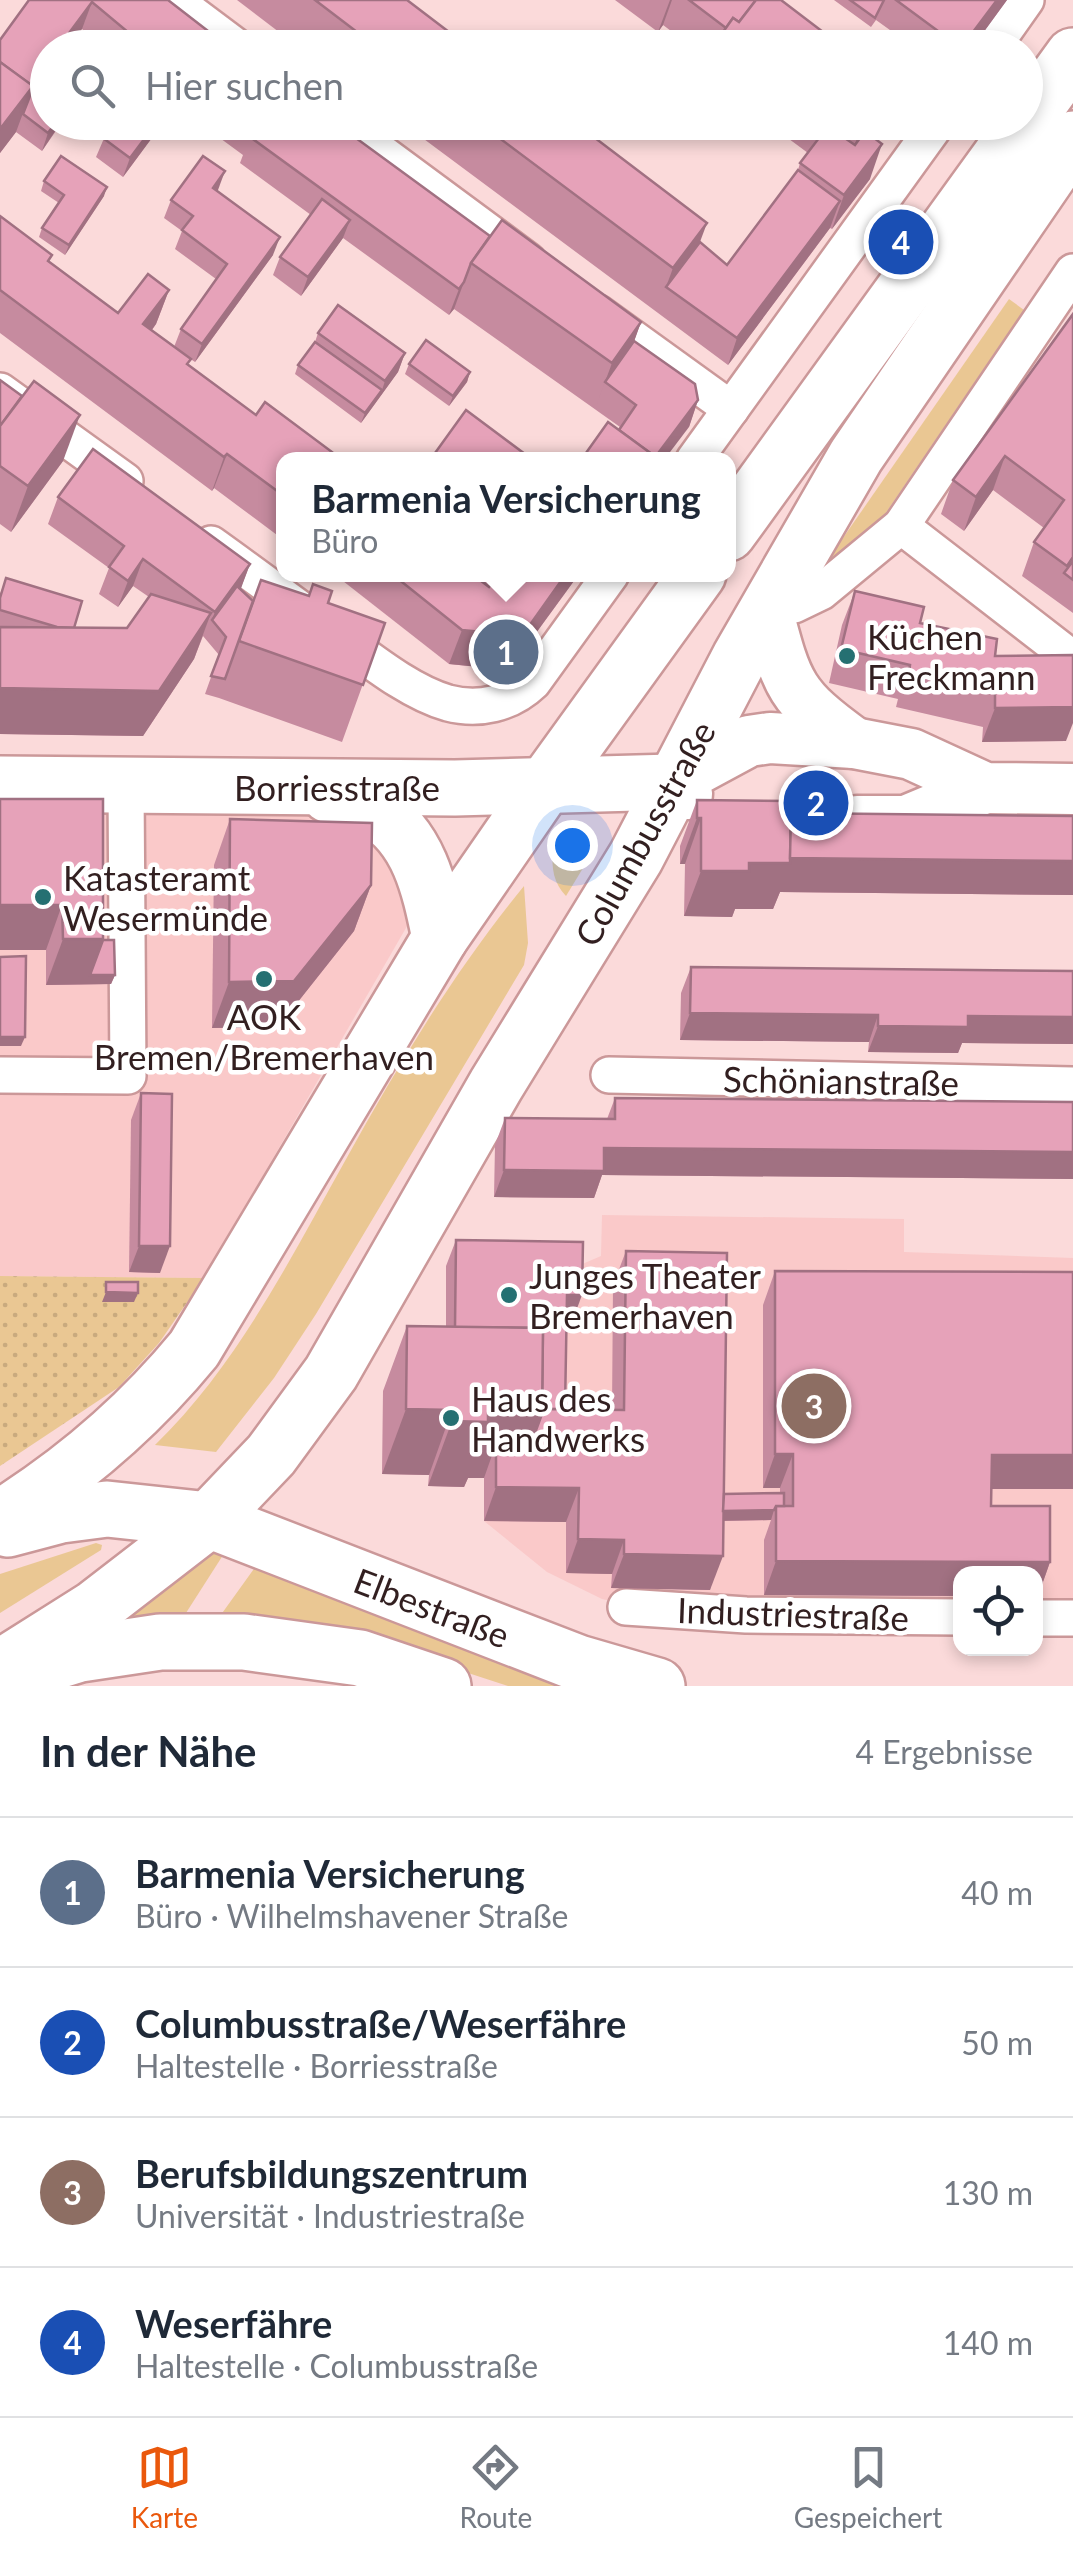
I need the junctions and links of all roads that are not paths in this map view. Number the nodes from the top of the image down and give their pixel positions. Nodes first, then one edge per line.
1 (174, 0) edge
2 (1026, 0) edge
3 (214, 30) edge
4 (1005, 30) edge
5 (1073, 56) edge
6 (364, 140) edge
7 (925, 140) edge
8 (1053, 140) edge
9 (1073, 272) edge
10 (0, 391) edge
11 (731, 409) junction
12 (700, 452) edge
13 (146, 496) edge
14 (178, 520) edge
15 (736, 522) edge
16 (900, 526) junction
17 (605, 582) edge
18 (692, 582) edge
19 (767, 609) junction
20 (1073, 659) edge
21 (854, 744) junction
22 (674, 782) junction
23 (546, 783) junction
24 (0, 784) edge
25 (126, 786) junction
26 (307, 788) junction
27 (986, 788) junction
28 (1073, 790) edge
29 (718, 820) edge
30 (812, 821) edge
31 (440, 938) junction
32 (0, 1075) edge
33 (609, 1075) dead end
34 (1073, 1084) edge
35 (0, 1518) edge
36 (209, 1520) junction
37 (0, 1531) edge
38 (626, 1607) dead end
39 (953, 1617) edge
40 (1043, 1618) edge
41 (1073, 1618) edge
42 (0, 1668) edge
43 (0, 1678) edge
44 (443, 1686) edge
45 (657, 1686) edge

1 - 3 street
2 - 4 street
5 - 8 main road, Columbusstraße
6 - 11 street
7 - 11 street
8 - 15 main road, Columbusstraße
8 - 19 main road, Columbusstraße
9 - 16 street
10 - 13 street
11 - 12 street
14 - 17 street
16 - 19 street
16 - 20 street
18 - 23 main road
19 - 21 street, Borriesstraße
19 - 22 main road, Columbusstraße
21 - 22 street, Borriesstraße
21 - 27 street, Borriesstraße
22 - 23 main road, Borriesstraße
22 - 29 street
22 - 36 main road, Columbusstraße
23 - 26 main road, Borriesstraße
23 - 31 main road
24 - 25 main road, Borriesstraße
25 - 26 main road, Borriesstraße
25 - 32 street
26 - 31 main road
27 - 28 street, Borriesstraße
27 - 30 street, Borriesstraße
31 - 35 main road
33 - 34 street, Schönianstraße
36 - 37 main road, Elbestraße
36 - 42 main road, Columbusstraße
36 - 45 main road, Elbestraße
38 - 39 street, Industriestraße
40 - 41 street
43 - 44 main road

